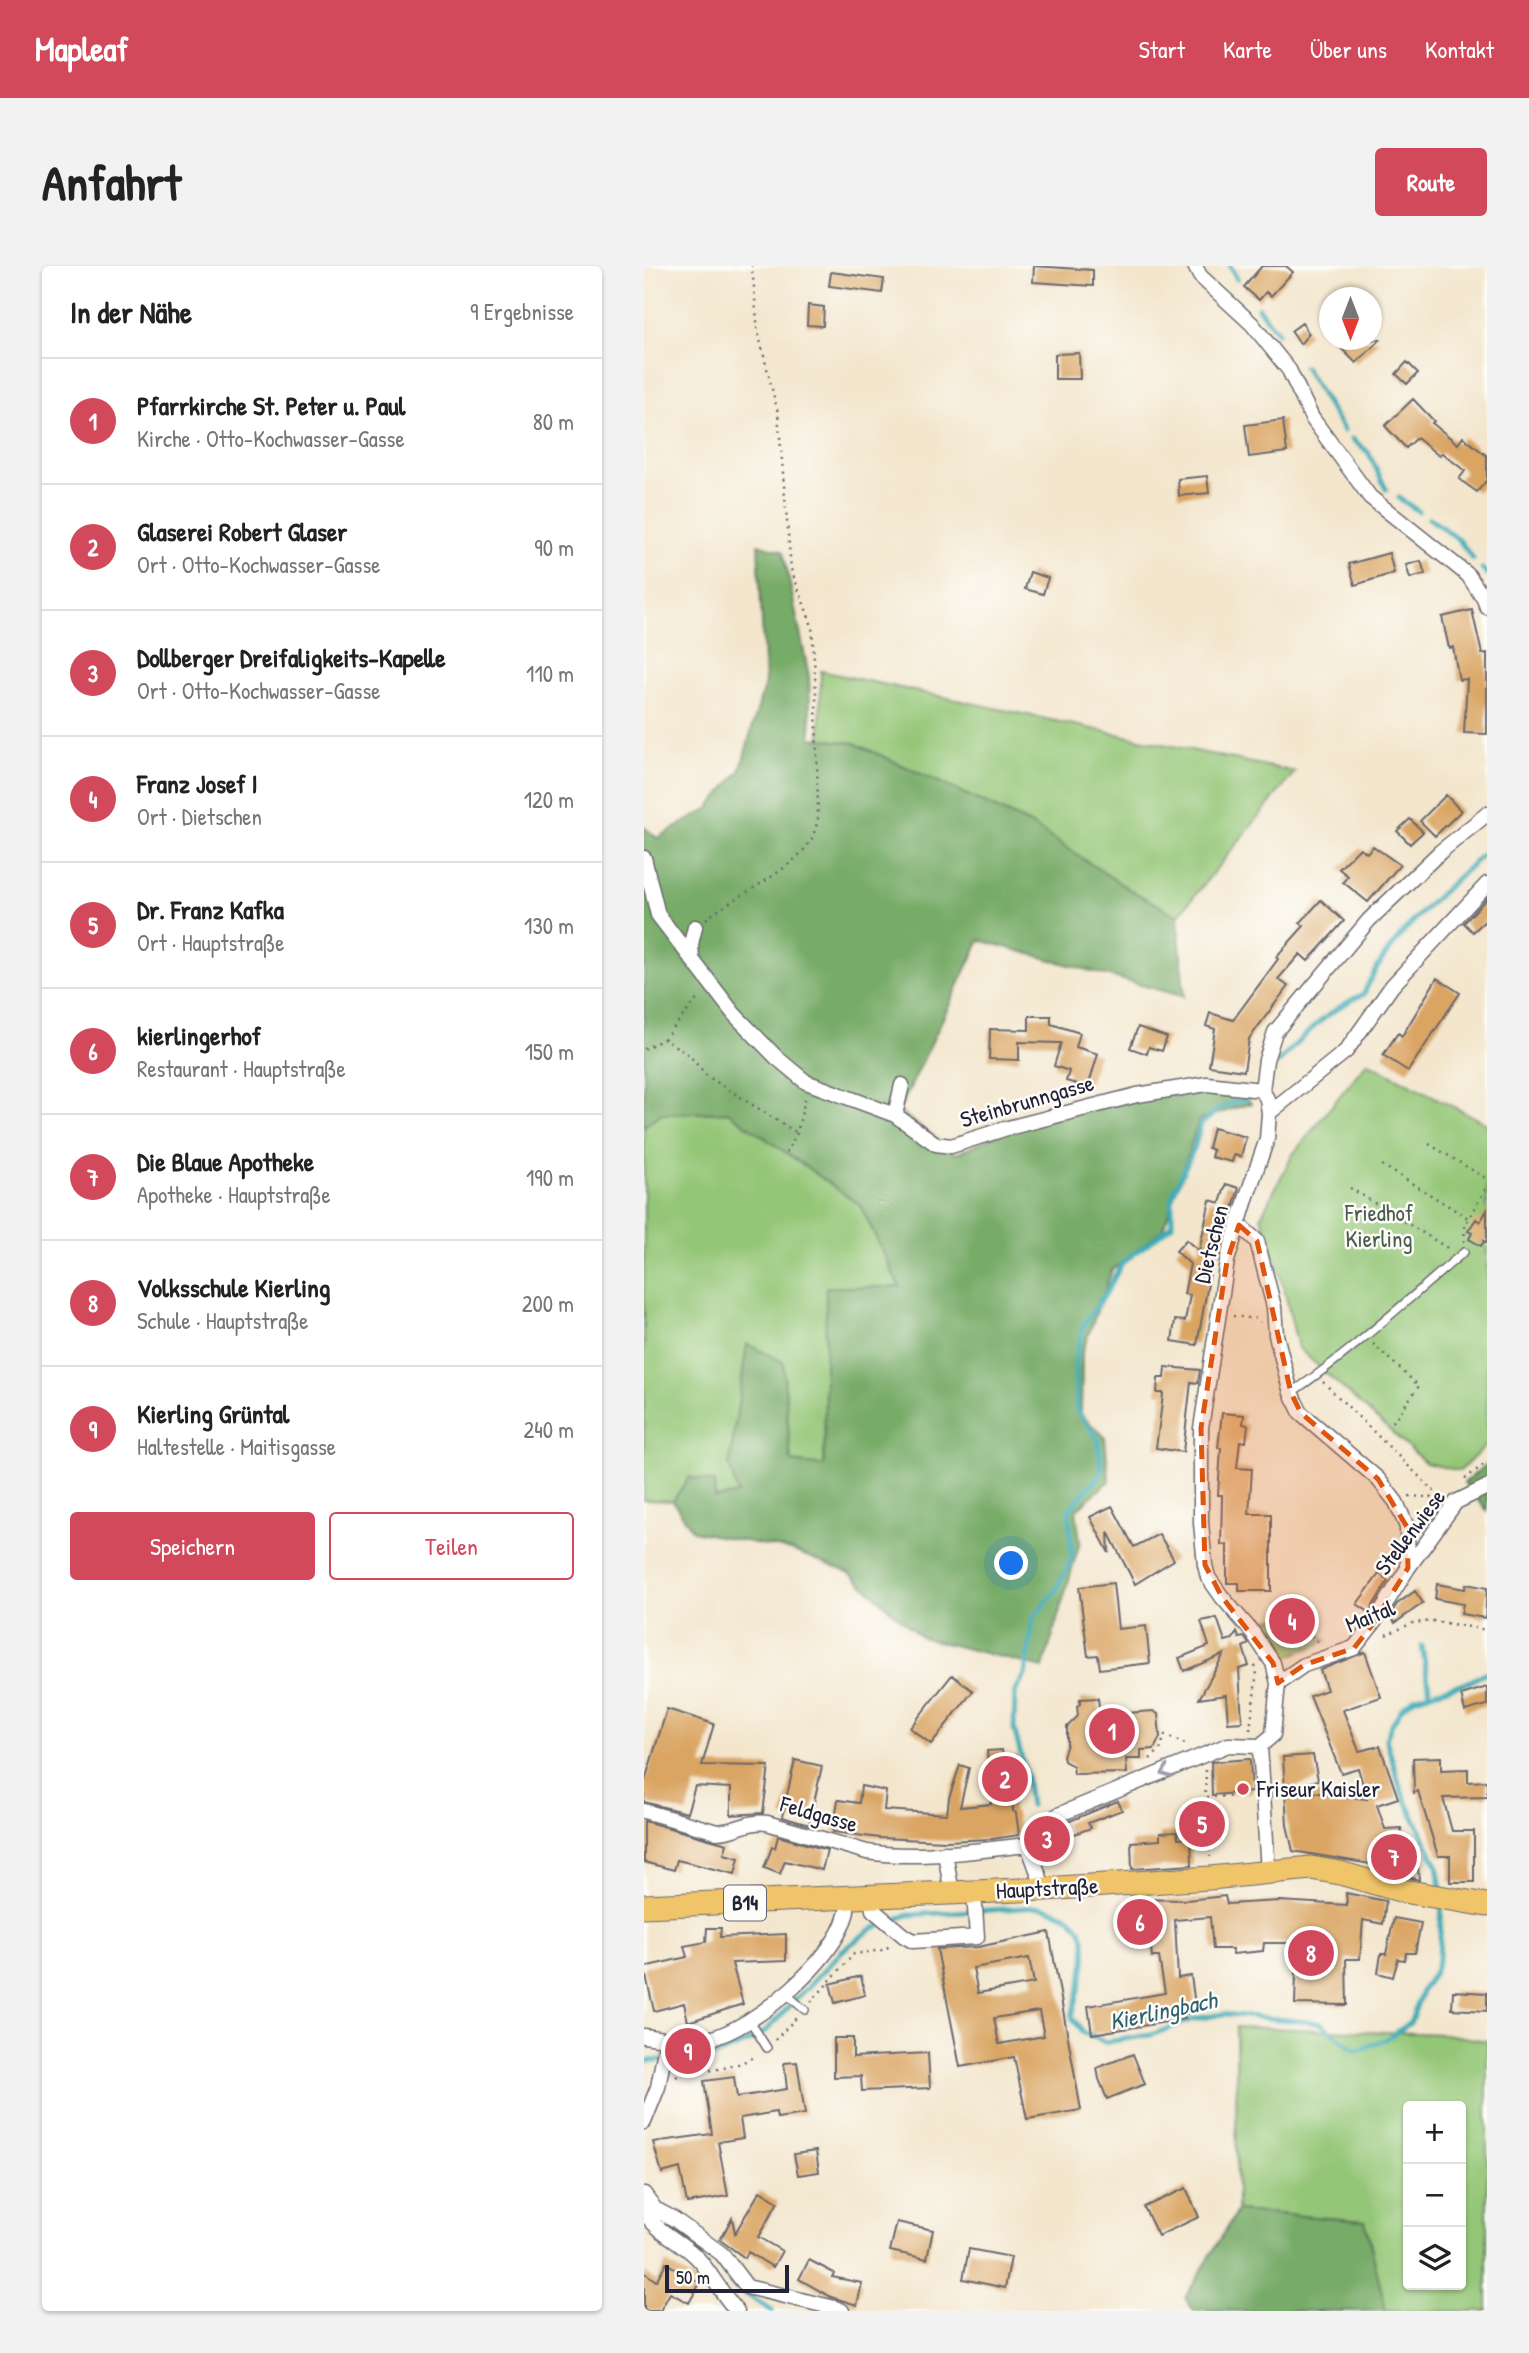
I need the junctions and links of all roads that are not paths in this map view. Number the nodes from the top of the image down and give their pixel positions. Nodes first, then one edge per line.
1 (1195, 266) edge
2 (1487, 607) edge
3 (1487, 814) edge
4 (644, 858) edge
5 (1487, 884) edge
6 (695, 927) road end
7 (692, 958) junction
8 (902, 1085) dead end
9 (1262, 1090) junction
10 (1269, 1113) junction
11 (895, 1115) junction
12 (1239, 1225) junction
13 (1462, 1254) road end
14 (1291, 1393) junction
15 (1487, 1487) edge
16 (1408, 1569) junction
17 (1354, 1648) joint
18 (1278, 1683) junction
19 (1260, 1746) junction
20 (644, 1811) edge
21 (1028, 1845) junction
22 (945, 1853) junction
23 (1268, 1871) junction
24 (1044, 1889) junction
25 (967, 1897) junction
26 (847, 1899) junction
27 (1487, 1905) edge
28 (644, 1906) edge
29 (876, 1906) junction
30 (786, 1994) junction
31 (804, 2010) road end
32 (750, 2021) junction
33 (644, 2036) edge
34 (667, 2039) junction
35 (767, 2048) road end
36 (654, 2083) edge
37 (644, 2122) edge
38 (644, 2194) edge
39 (647, 2216) edge
40 (737, 2311) edge
41 (842, 2311) edge

1 - 2 street
3 - 9 street
4 - 7 street, Steinbrunngasse
5 - 10 street
6 - 7 street
7 - 11 street, Steinbrunngasse
8 - 11 street
9 - 10 street
9 - 11 street, Steinbrunngasse
10 - 12 street, Dietschen
12 - 14 street
12 - 18 street, Dietschen
13 - 14 lane
14 - 16 street
15 - 16 street, Stellenwiese
16 - 17 street, Stellenwiese
17 - 18 street, Maital
18 - 19 street
19 -> 21 street
19 - 23 street
20 - 22 street, Feldgasse
21 - 22 street, Hauptstraße
21 - 24 street
22 - 25 street
23 - 24 main road, Hauptstraße / B14
23 - 27 main road, Hauptstraße / B14
24 - 25 main road, Hauptstraße / B14
25 - 29 main road, Hauptstraße / B14
25 - 29 street
26 - 28 main road, Hauptstraße / B14
26 - 29 main road, Hauptstraße / B14
26 - 30 street
30 - 31 lane
30 - 32 street
32 - 34 street
32 - 35 lane
33 - 34 street
34 - 36 street
36 - 37 street
38 - 41 street
39 - 40 street

